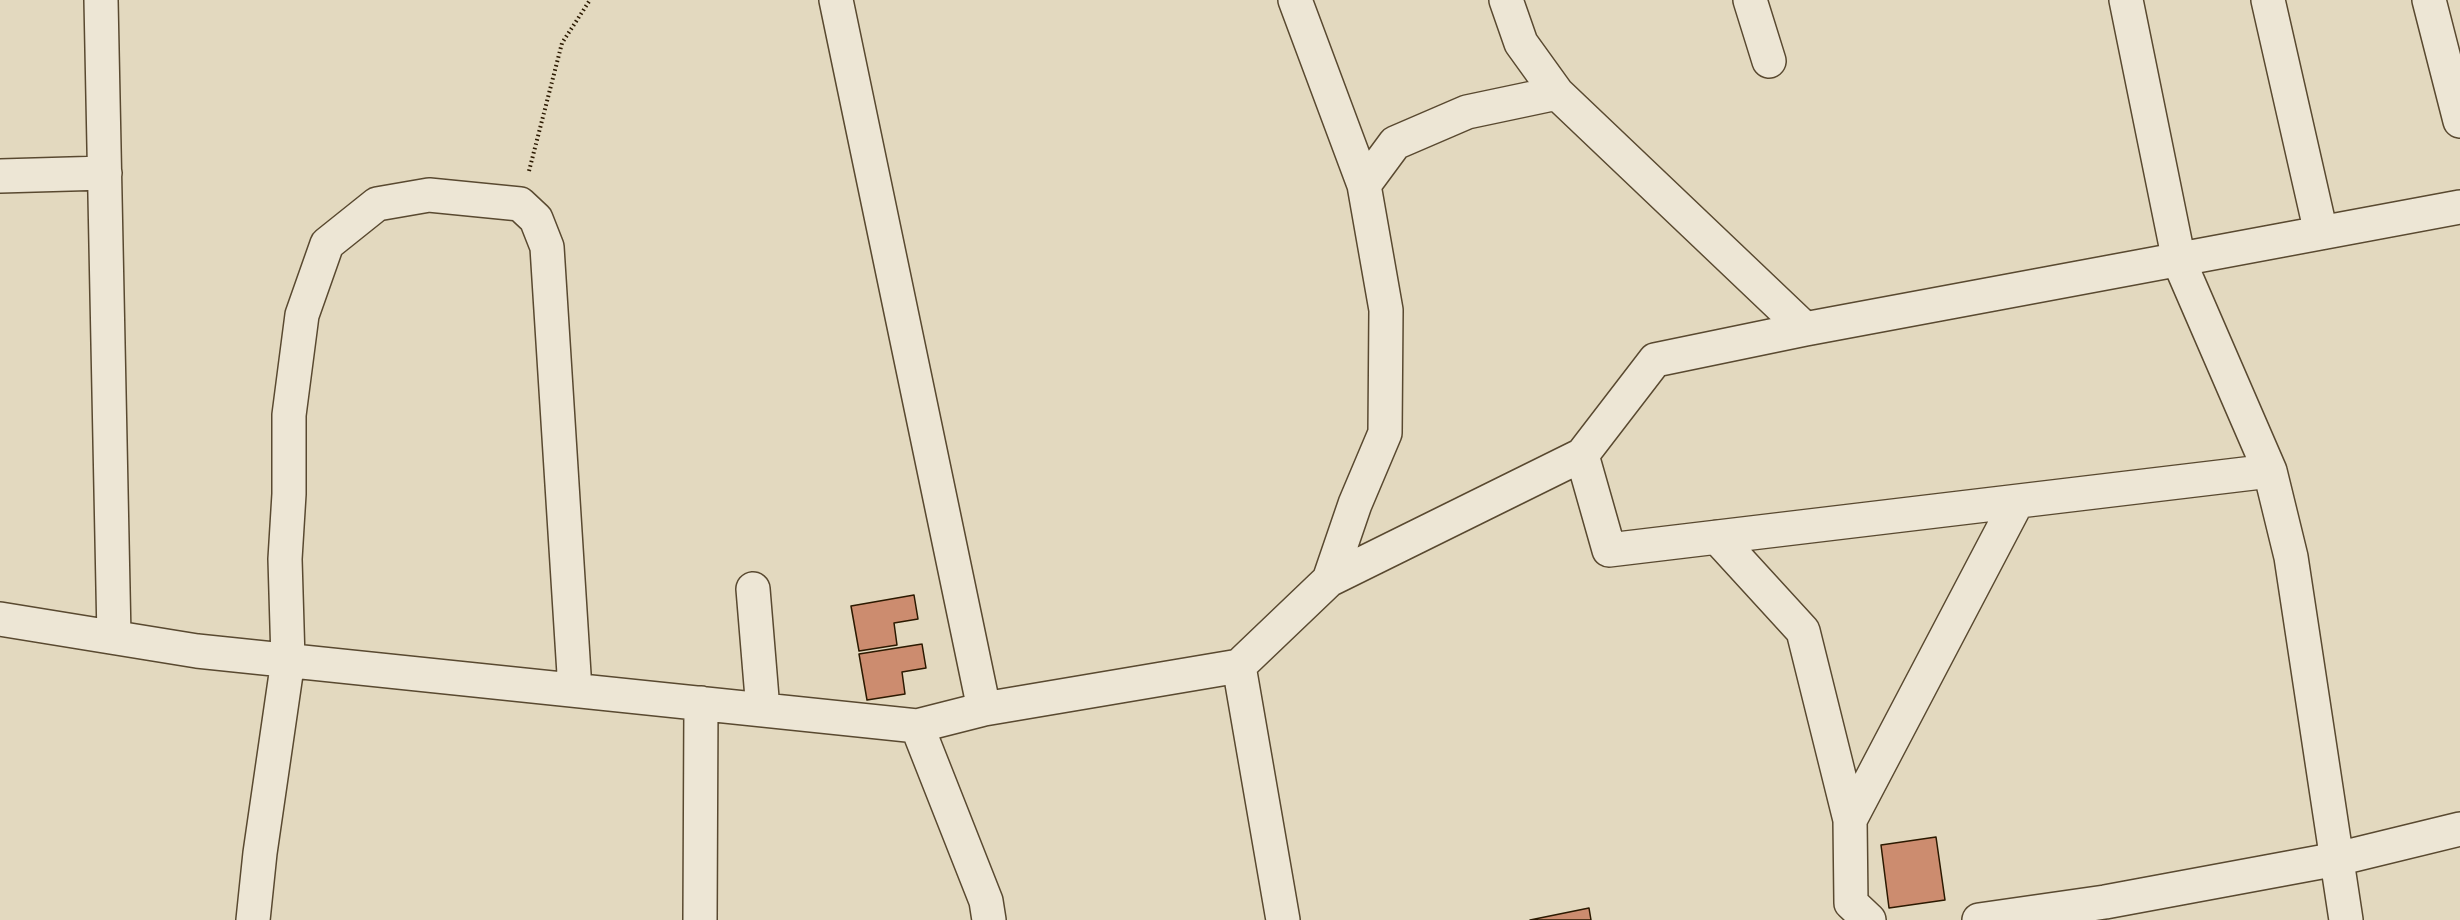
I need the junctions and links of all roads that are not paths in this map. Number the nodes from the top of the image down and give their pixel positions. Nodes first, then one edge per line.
1 (101, 0) edge
2 (836, 0) edge
3 (1295, 0) edge
4 (1506, 0) edge
5 (1750, 0) edge
6 (2126, 0) edge
7 (2268, 0) edge
8 (2429, 0) edge
9 (1769, 60) dead end
10 (1557, 93) junction
11 (2460, 121) edge
12 (105, 173) junction
13 (0, 176) edge
14 (1364, 185) junction
15 (2460, 207) edge
16 (2320, 233) junction
17 (2180, 261) junction
18 (1805, 329) junction
19 (1582, 455) junction
20 (2270, 471) junction
21 (2017, 502) junction
22 (1717, 537) junction
23 (1329, 580) junction
24 (753, 589) dead end
25 (0, 619) edge
26 (114, 637) junction
27 (288, 660) junction
28 (1239, 666) junction
29 (575, 690) junction
30 (700, 703) junction
31 (984, 709) junction
32 (763, 710) junction
33 (917, 726) junction
34 (1850, 820) junction
35 (2460, 829) edge
36 (2337, 859) junction
37 (2107, 911) edge
38 (253, 920) edge
39 (700, 920) edge
40 (989, 920) edge
41 (1283, 920) edge
42 (1869, 920) edge
43 (1979, 920) edge
44 (2346, 920) edge

1 - 12 street
2 - 31 street
3 - 14 street
4 - 10 street
5 - 9 street
6 - 17 street
7 - 16 street
8 - 11 street
10 - 14 street
10 - 18 street
12 - 13 street
12 - 26 street
14 - 23 street
15 - 16 street
16 - 17 street
17 - 18 street
17 - 20 street
18 - 19 street
19 - 22 street
19 - 23 street
20 - 21 street
20 - 36 street
21 - 22 street
21 - 34 street
22 - 34 street
23 - 28 street
24 - 32 street
25 - 26 street
26 - 27 street
27 - 29 street
27 - 29 street
27 - 38 street
28 - 31 street
28 - 41 street
29 - 30 street
30 - 32 street
30 - 39 street
31 - 33 street
32 - 33 street
33 - 40 street
34 - 42 street
35 - 36 street
36 - 37 street
36 - 44 street
37 - 43 street

